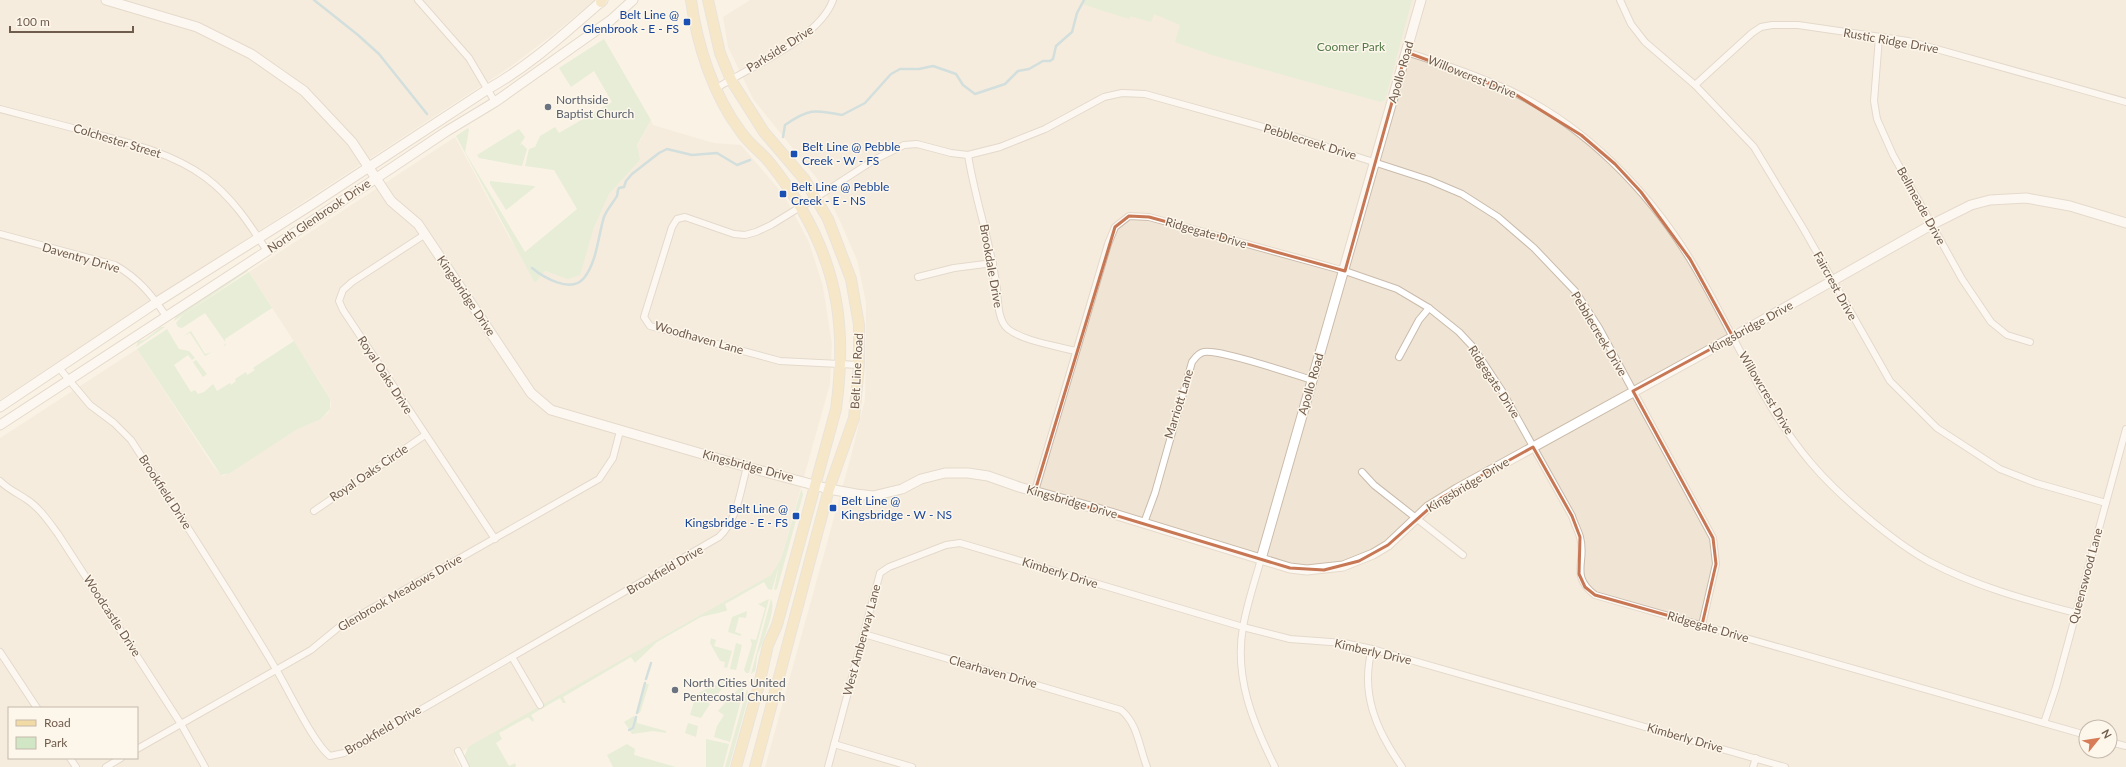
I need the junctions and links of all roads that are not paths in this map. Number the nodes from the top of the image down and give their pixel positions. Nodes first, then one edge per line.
1 (106, 0) edge
2 (418, 0) edge
3 (602, 0) edge
4 (633, 0) edge
5 (691, 0) edge
6 (708, 0) edge
7 (833, 0) edge
8 (1421, 0) edge
9 (1620, 0) edge
10 (1879, 37) junction
11 (1406, 52) junction
12 (731, 80) junction
13 (1695, 85) junction
14 (717, 88) junction
15 (488, 89) junction
16 (495, 102) junction
17 (2126, 102) edge
18 (0, 108) edge
19 (968, 155) junction
20 (1376, 163) junction
21 (368, 167) junction
22 (376, 179) junction
23 (816, 198) junction
24 (801, 207) junction
25 (677, 219) joint
26 (2126, 223) edge
27 (1931, 225) junction
28 (0, 234) edge
29 (424, 235) junction
30 (259, 238) junction
31 (267, 251) junction
32 (993, 263) junction
33 (1345, 271) junction
34 (918, 277) dead end
35 (1832, 281) junction
36 (157, 302) junction
37 (1429, 308) junction
38 (166, 316) junction
39 (1733, 337) junction
40 (2030, 342) dead end
41 (1075, 351) junction
42 (1399, 357) dead end
43 (840, 363) junction
44 (859, 365) junction
45 (59, 368) junction
46 (68, 380) junction
47 (1312, 380) junction
48 (1633, 391) junction
49 (0, 407) edge
50 (0, 425) edge
51 (2126, 429) edge
52 (620, 431) junction
53 (425, 435) junction
54 (1533, 447) junction
55 (747, 466) junction
56 (1362, 472) dead end
57 (0, 481) edge
58 (815, 484) junction
59 (830, 489) junction
60 (1035, 492) junction
61 (2106, 503) junction
62 (314, 511) dead end
63 (1416, 518) junction
64 (1144, 523) junction
65 (495, 539) junction
66 (960, 543) joint
67 (1463, 555) dead end
68 (1261, 559) junction
69 (2076, 613) junction
70 (1702, 625) junction
71 (1243, 627) junction
72 (864, 634) junction
73 (1372, 649) junction
74 (0, 652) edge
75 (512, 657) junction
76 (277, 670) junction
77 (759, 685) junction
78 (776, 690) junction
79 (540, 705) dead end
80 (36, 707) edge
81 (2044, 723) junction
82 (181, 724) junction
83 (2078, 733) edge
84 (834, 744) junction
85 (138, 748) edge
86 (458, 751) dead end
87 (1756, 758) junction
88 (120, 759) edge
89 (106, 767) edge
90 (205, 767) edge
91 (466, 767) edge
92 (736, 767) edge
93 (755, 767) edge
94 (828, 767) edge
95 (912, 767) edge
96 (1147, 767) edge
97 (1275, 767) edge
98 (1402, 767) edge
99 (1753, 767) edge
100 (1785, 767) edge

1 - 21 street, Kingsbridge Drive
2 - 15 street
3 - 15 street, North Glenbrook Drive
4 - 16 street, North Glenbrook Drive
5 - 14 main road, Belt Line Road
6 - 12 main road, Belt Line Road
7 - 12 street, Parkside Drive
8 - 11 street, Apollo Road
9 - 13 street, Faircrest Drive
10 - 13 street, Rustic Ridge Drive
10 - 17 street, Rustic Ridge Drive
10 - 27 street, Bellmeade Drive
11 - 20 street, Apollo Road
11 - 39 street, Willowcrest Drive
12 - 14 street, Parkside Drive
12 - 23 main road, Belt Line Road
13 - 35 street, Faircrest Drive
14 - 24 main road, Belt Line Road
15 - 16 street
15 - 21 street, North Glenbrook Drive
16 - 22 street, North Glenbrook Drive
18 - 30 street, Colchester Street
19 - 20 street, Pebblecreek Drive
19 - 23 street, Pebblecreek Drive
19 - 32 street, Brookdale Drive
20 - 33 street, Apollo Road
20 - 48 street, Pebblecreek Drive
21 - 22 street, Kingsbridge Drive
21 - 30 street, North Glenbrook Drive
22 - 29 street, Kingsbridge Drive
22 - 31 street, North Glenbrook Drive
23 - 24 street, Pebblecreek Drive
23 - 44 main road, Belt Line Road
24 - 25 street, Pebblecreek Drive
24 - 43 main road, Belt Line Road
25 - 43 street, Woodhaven Lane
26 - 27 street, Kingsbridge Drive
27 - 35 street, Kingsbridge Drive
27 - 40 street, Bellmeade Drive
28 - 36 street, Daventry Drive
29 - 52 street, Kingsbridge Drive
29 - 53 street, Royal Oaks Drive
30 - 31 street, Colchester Street
30 - 36 street, North Glenbrook Drive
31 - 38 street, North Glenbrook Drive
32 - 34 street
32 - 41 street, Brookdale Drive
33 - 37 street, Ridgegate Drive
33 - 41 street, Ridgegate Drive
33 - 47 street, Apollo Road
35 - 39 street, Kingsbridge Drive
35 - 61 street, Faircrest Drive
36 - 38 street, Daventry Drive
36 - 45 street, North Glenbrook Drive
37 - 42 street
37 - 54 street, Ridgegate Drive
38 - 46 street, North Glenbrook Drive
39 - 48 street, Kingsbridge Drive
39 - 69 street, Willowcrest Drive
41 - 60 street, Ridgegate Drive
43 - 44 street, Woodhaven Lane
43 - 58 main road, Belt Line Road
44 - 59 main road, Belt Line Road
45 - 46 street, Brookfield Drive
45 - 49 street, North Glenbrook Drive
46 - 50 street, North Glenbrook Drive
46 - 76 street, Brookfield Drive
47 - 64 street, Marriott Lane
47 - 68 street, Apollo Road
48 - 54 street, Kingsbridge Drive
48 - 70 street, Pebblecreek Drive
51 - 61 street, Queenswood Lane
52 - 55 street, Kingsbridge Drive
52 - 65 street, Glenbrook Meadows Drive
53 - 62 street, Royal Oaks Circle
53 - 65 street, Royal Oaks Drive
54 - 63 street, Kingsbridge Drive
54 - 70 street, Ridgegate Drive
55 - 58 street, Kingsbridge Drive
55 - 75 street, Brookfield Drive
56 - 63 street
57 - 82 street, Woodcastle Drive
58 - 59 street, Kingsbridge Drive
58 - 77 main road, Belt Line Road
59 - 60 street, Kingsbridge Drive
59 - 78 main road, Belt Line Road
60 - 64 street, Kingsbridge Drive
61 - 69 street, Queenswood Lane
63 - 67 street
63 - 68 street, Kingsbridge Drive
64 - 68 street, Kingsbridge Drive
65 - 76 street, Glenbrook Meadows Drive
66 - 71 street, Kimberly Drive
66 - 72 street, West Amberway Lane
68 - 71 street, Apollo Road
69 - 81 street, Queenswood Lane
70 - 81 street, Ridgegate Drive
71 - 73 street, Kimberly Drive
71 - 97 street, Apollo Road
72 - 84 street, West Amberway Lane
72 - 96 street, Clearhaven Drive
73 - 87 street, Kimberly Drive
73 - 98 street
74 - 80 street
75 - 76 street, Brookfield Drive
75 - 79 street
76 - 82 street, Glenbrook Meadows Drive
77 - 78 main road
77 - 92 main road, Belt Line Road
78 - 93 main road, Belt Line Road
81 - 83 street, Ridgegate Drive
82 - 85 street, Glenbrook Meadows Drive
82 - 90 street, Woodcastle Drive
84 - 94 street, West Amberway Lane
84 - 95 street
86 - 91 street
87 - 99 street
87 - 100 street, Kimberly Drive
88 - 89 street

